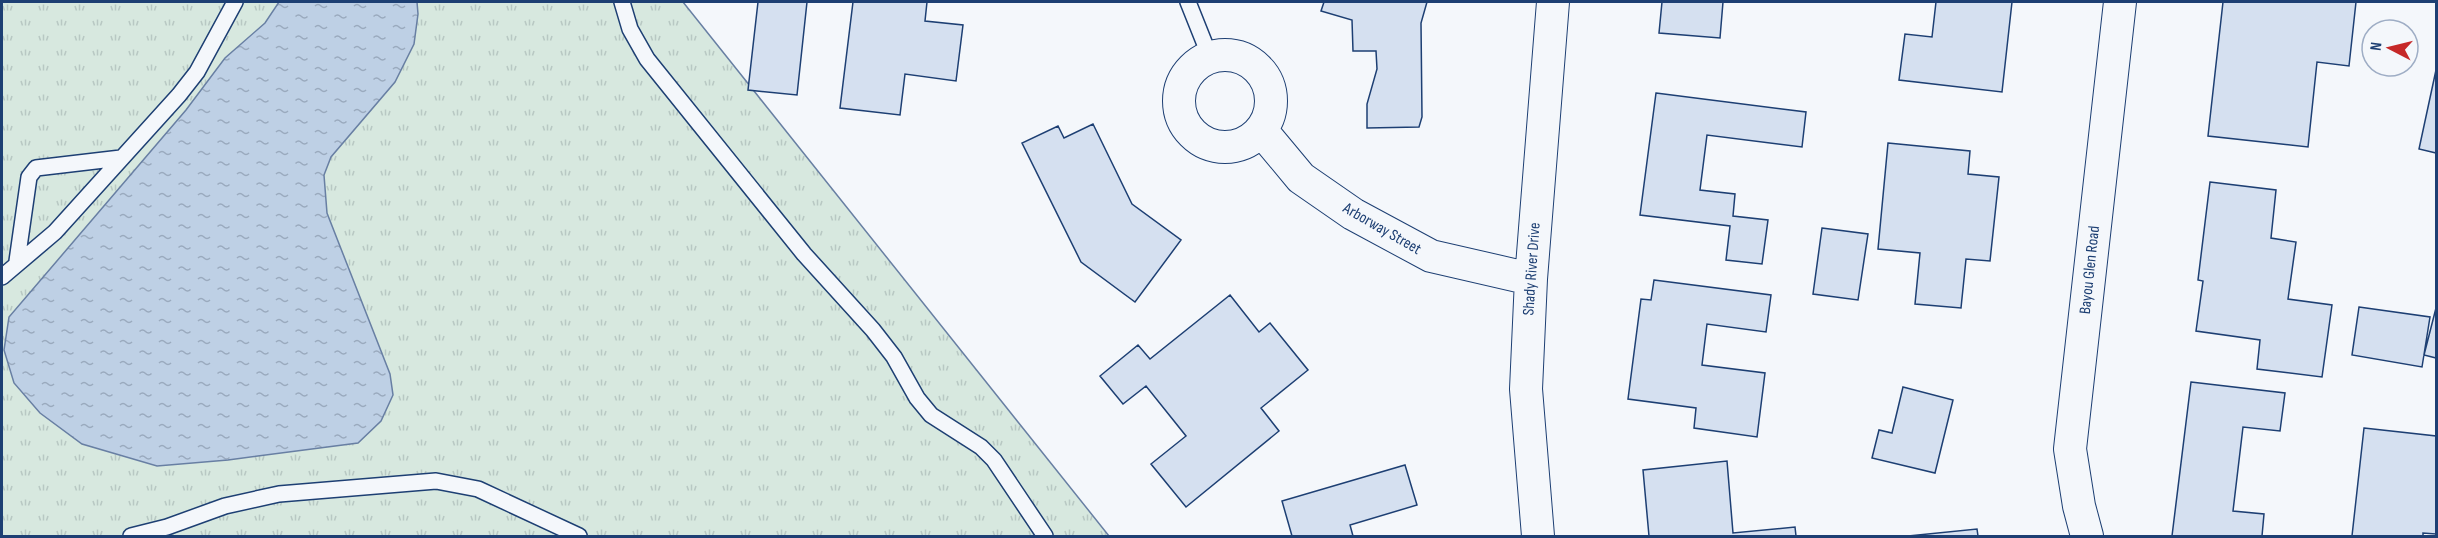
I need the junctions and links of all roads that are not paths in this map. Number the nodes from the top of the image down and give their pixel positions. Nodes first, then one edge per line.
1 (235, 2) edge
2 (622, 2) edge
3 (1188, 2) edge
4 (1553, 2) edge
5 (2120, 2) edge
6 (1210, 57) junction
7 (1261, 130) junction
8 (121, 158) junction
9 (17, 261) junction
10 (2, 277) edge
11 (1531, 279) junction
12 (131, 537) edge
13 (579, 537) edge
14 (1045, 537) edge
15 (1538, 537) edge
16 (2087, 537) edge

1 - 8 lane
2 - 14 lane
3 - 6 lane
4 - 11 street, Shady River Drive
5 - 16 street, Bayou Glen Road
6 - 7 street
6 - 7 street
7 - 11 street, Arborway Street
8 - 9 lane
8 - 9 lane
9 - 10 lane
11 - 15 street, Shady River Drive
12 - 13 lane

